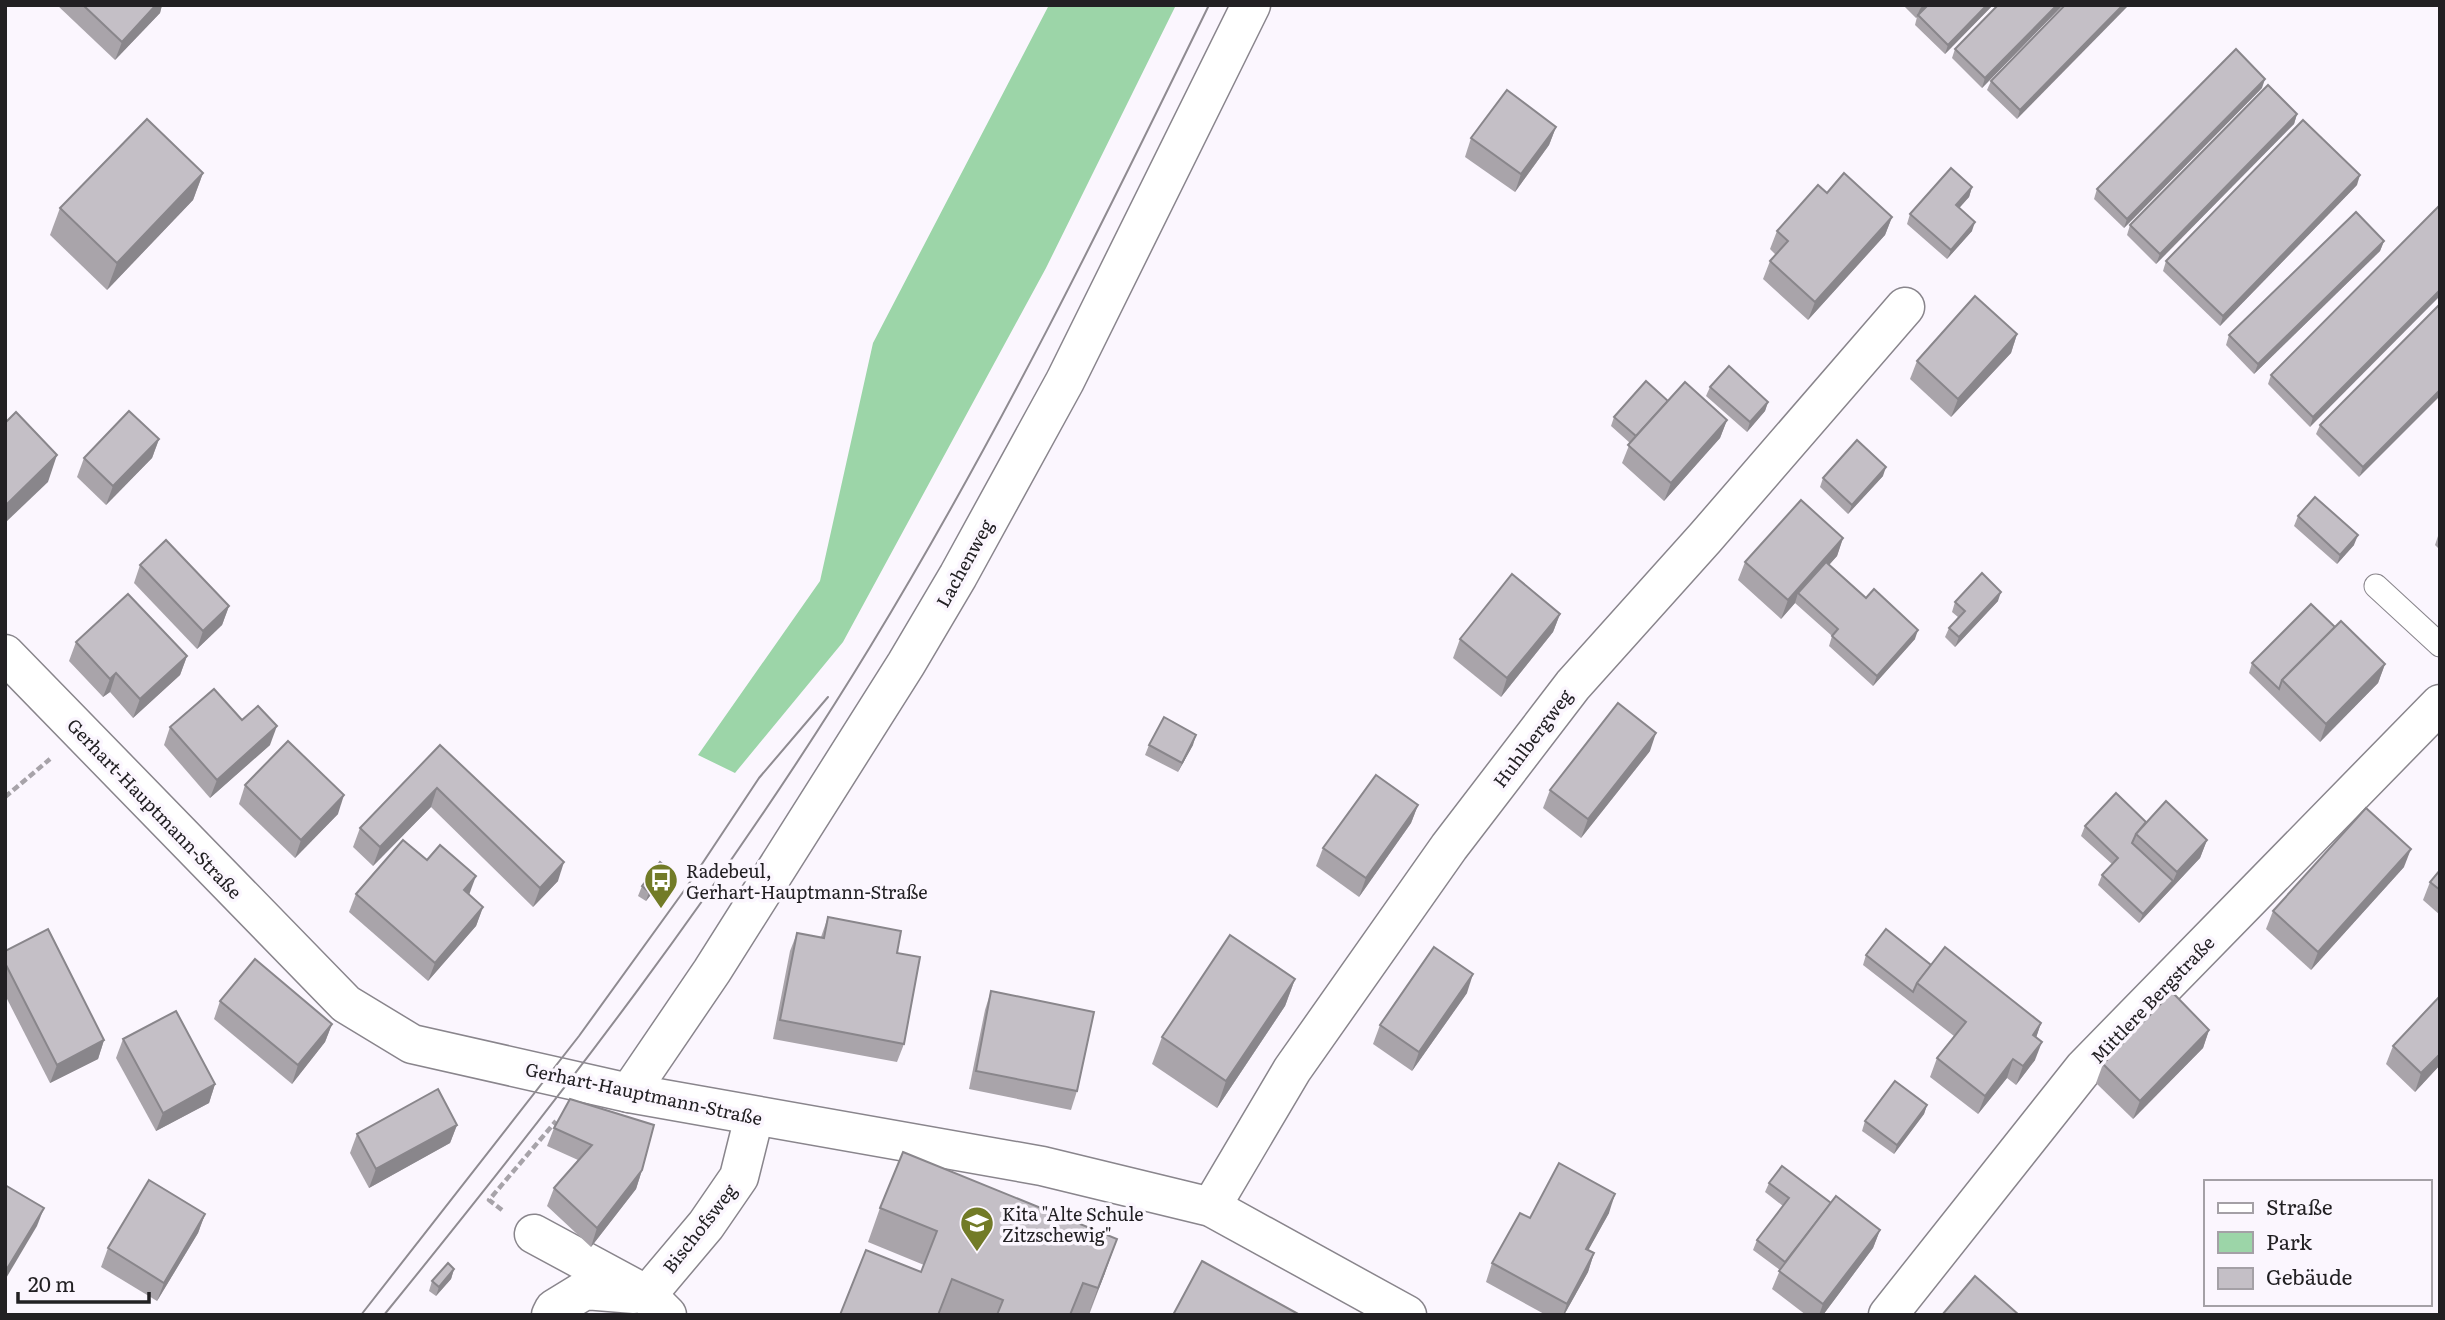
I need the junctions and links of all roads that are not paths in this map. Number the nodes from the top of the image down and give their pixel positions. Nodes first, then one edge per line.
1 (1251, 5) edge
2 (1905, 307) dead end
3 (2376, 586) dead end
4 (2440, 645) edge
5 (5, 654) edge
6 (2440, 704) edge
7 (629, 1093) junction
8 (754, 1117) junction
9 (1211, 1208) junction
10 (534, 1234) road end
11 (657, 1305) edge
12 (551, 1315) edge
13 (1407, 1315) edge
14 (1888, 1315) edge

1 - 7 street, Lachenweg
2 - 9 street, Huhlbergweg
3 - 4 lane
5 - 7 street, Gerhart-Hauptmann-Straße
6 - 14 street, Mittlere Bergstraße
7 - 8 street, Gerhart-Hauptmann-Straße
8 - 9 street, Gerhart-Hauptmann-Straße
8 - 11 street, Bischofsweg
9 - 13 street, Gerhart-Hauptmann-Straße
10 - 11 street
11 - 12 street

